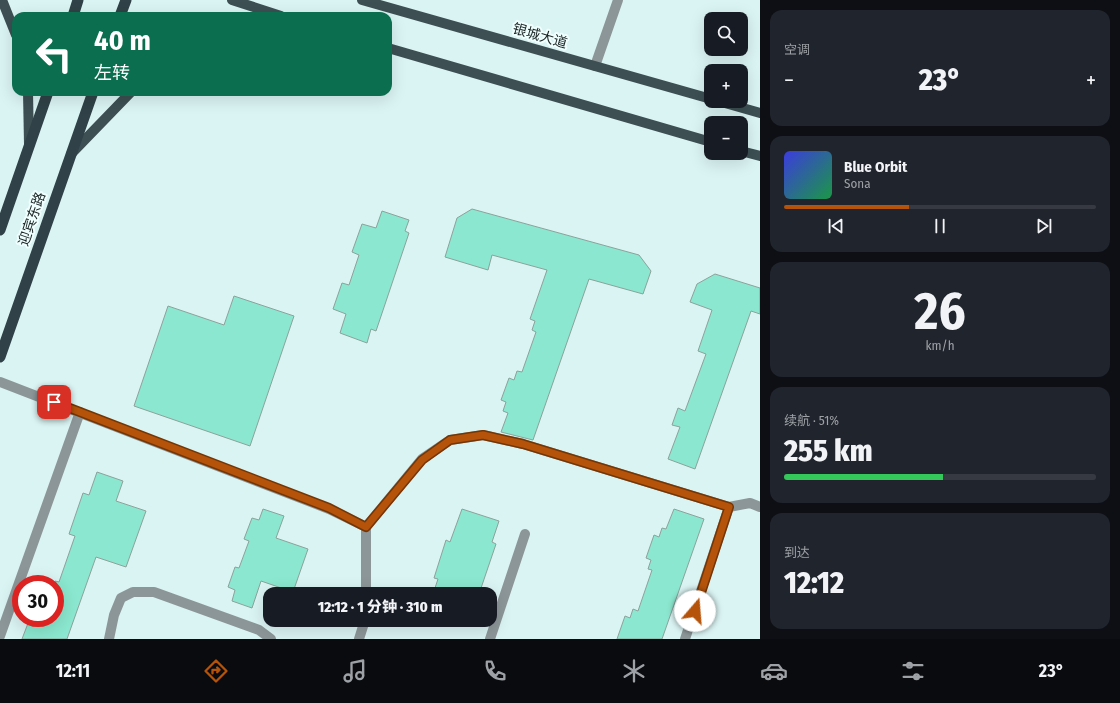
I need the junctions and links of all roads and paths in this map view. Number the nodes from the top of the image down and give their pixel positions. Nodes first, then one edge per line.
1 (2, 0) edge
2 (78, 0) edge
3 (126, 0) edge
4 (232, 0) edge
5 (362, 0) edge
6 (618, 0) edge
7 (74, 12) edge
8 (122, 12) edge
9 (269, 12) edge
10 (12, 25) edge
11 (392, 49) edge
12 (595, 66) junction
13 (28, 96) edge
14 (47, 96) edge
15 (92, 96) edge
16 (127, 96) edge
17 (704, 97) edge
18 (742, 108) edge
19 (760, 113) edge
20 (704, 140) edge
21 (29, 147) junction
22 (748, 153) edge
23 (71, 154) junction
24 (760, 156) edge
25 (0, 230) edge
26 (0, 357) edge
27 (0, 382) edge
28 (80, 412) junction
29 (729, 507) junction
30 (760, 507) edge
31 (366, 527) junction
32 (525, 534) dead end
33 (366, 587) edge
34 (363, 627) edge
35 (0, 636) edge
36 (109, 639) edge
37 (271, 639) edge
38 (359, 639) edge
39 (490, 639) edge
40 (685, 639) edge

1 - 10 main road
2 - 7 highway
3 - 8 highway
4 - 9 main road
5 - 12 main road, 银城大道
6 - 12 street
11 - 20 main road
12 - 17 main road, 银城大道
13 - 21 main road
14 - 21 highway, 迎宾东路
15 - 23 highway, 迎宾东路
16 - 23 main road
18 - 19 main road
21 - 25 highway, 迎宾东路
22 - 24 main road
23 - 26 highway, 迎宾东路
27 - 28 street
28 - 31 street
28 - 35 street
29 - 30 street
29 - 31 street
29 - 40 street
31 - 33 street
32 - 39 street
34 - 38 street
36 - 37 street

